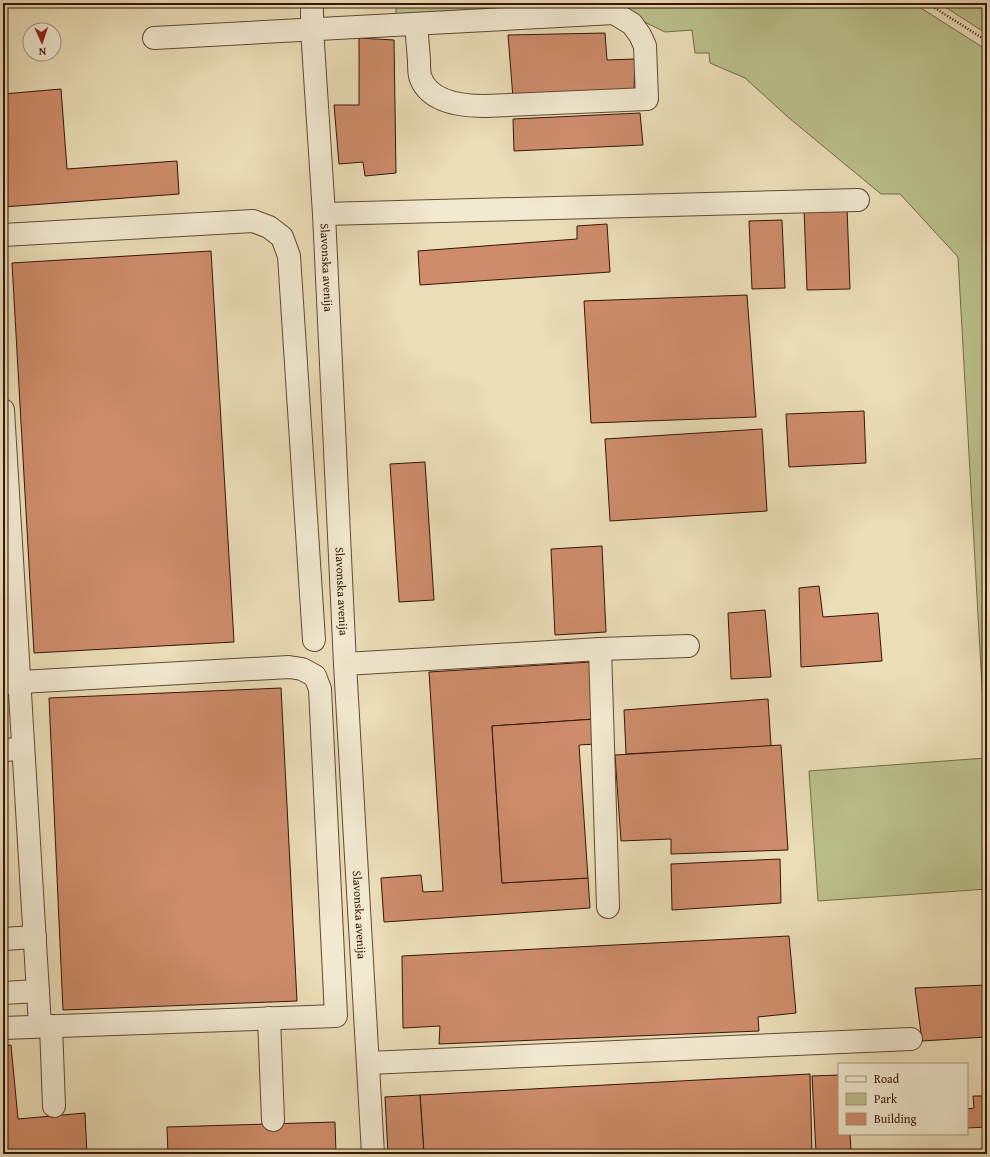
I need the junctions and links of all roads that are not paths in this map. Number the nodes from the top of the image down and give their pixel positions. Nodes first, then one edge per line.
1 (312, 3) edge
2 (416, 24) junction
3 (312, 29) junction
4 (154, 38) dead end
5 (858, 200) dead end
6 (324, 214) junction
7 (3, 235) edge
8 (3, 410) edge
9 (9, 609) edge
10 (314, 640) dead end
11 (688, 646) dead end
12 (600, 649) junction
13 (345, 664) junction
14 (11, 682) edge
15 (12, 714) edge
16 (13, 749) edge
17 (608, 907) dead end
18 (36, 937) junction
19 (3, 938) edge
20 (38, 991) junction
21 (3, 993) edge
22 (269, 1018) junction
23 (46, 1026) junction
24 (3, 1028) edge
25 (911, 1039) dead end
26 (368, 1063) junction
27 (54, 1106) dead end
28 (273, 1120) dead end
29 (373, 1154) edge

1 - 3 street, Slavonska avenija
2 - 2 street
2 - 3 street
3 - 4 street
3 - 6 street, Slavonska avenija
5 - 6 street
6 - 13 street, Slavonska avenija
7 - 10 street
8 - 9 street
9 - 14 street
11 - 12 street
12 - 13 street
12 - 17 street
13 - 26 street, Slavonska avenija
14 - 15 street
14 - 22 street
15 - 16 street
16 - 18 street
18 - 19 street
18 - 20 street
20 - 21 street
20 - 23 street
22 - 23 street
22 - 28 street
23 - 24 street
23 - 27 street
25 - 26 street
26 - 29 street, Slavonska avenija

